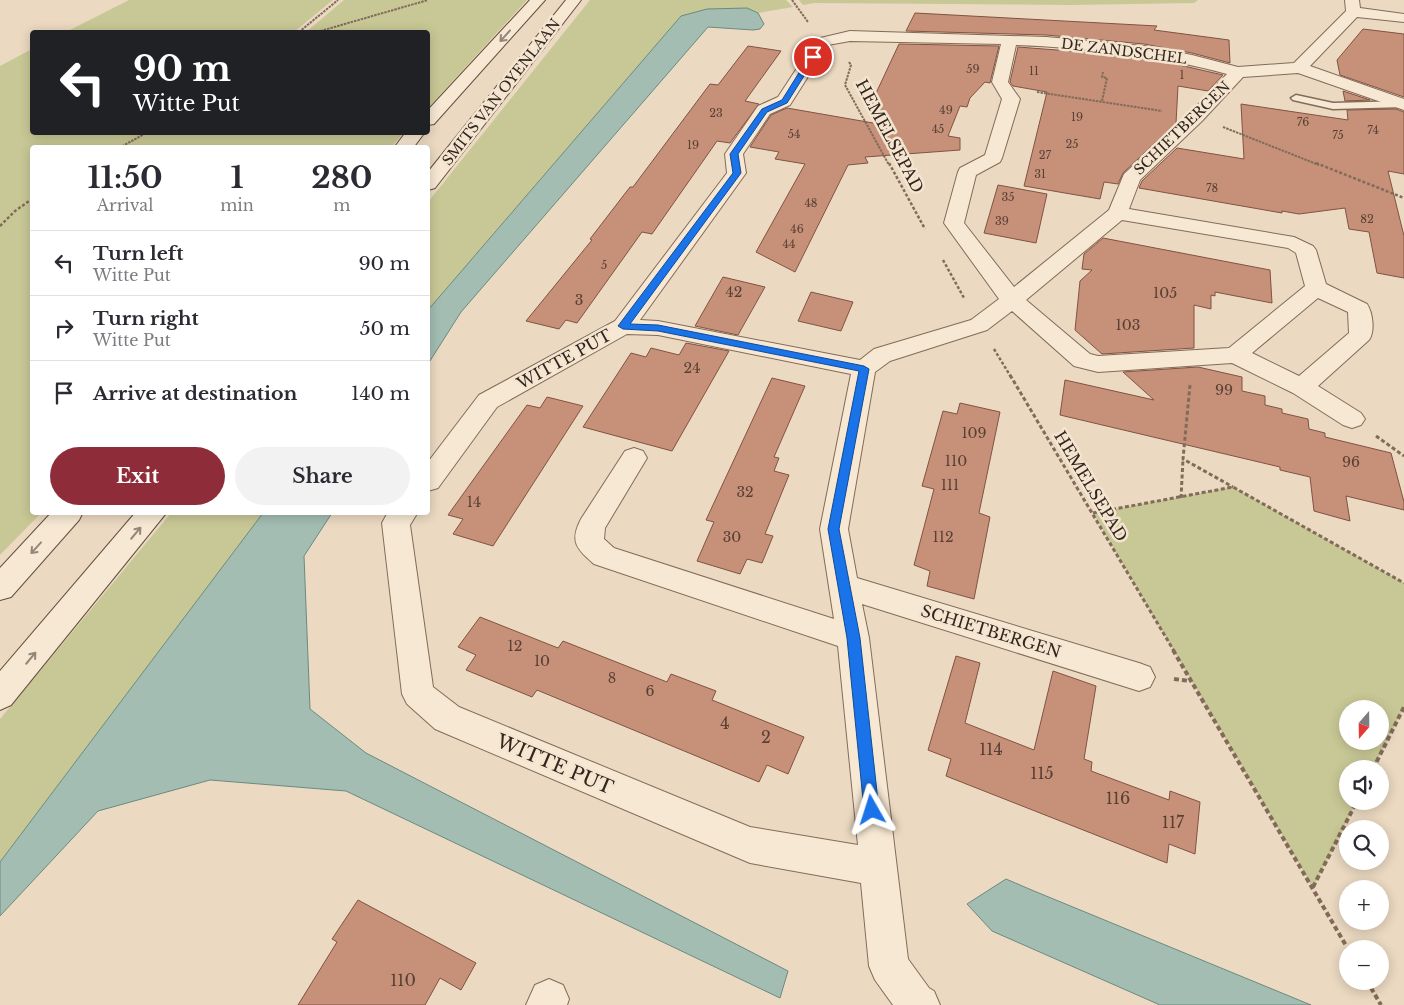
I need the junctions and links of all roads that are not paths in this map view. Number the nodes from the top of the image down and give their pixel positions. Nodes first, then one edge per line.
1 (538, 0) edge
2 (574, 0) edge
3 (1353, 6) edge
4 (1404, 18) edge
5 (1009, 41) junction
6 (822, 42) joint
7 (1299, 68) junction
8 (1238, 72) junction
9 (1296, 98) dead end
10 (1402, 104) edge
11 (430, 118) edge
12 (414, 135) edge
13 (405, 145) edge
14 (430, 181) edge
15 (1118, 213) junction
16 (1316, 288) junction
17 (1012, 300) junction
18 (623, 326) junction
19 (1235, 355) junction
20 (864, 369) junction
21 (1302, 387) junction
22 (1352, 419) dead end
23 (634, 458) dead end
24 (430, 478) edge
25 (66, 515) edge
26 (150, 515) edge
27 (402, 515) edge
28 (844, 586) junction
29 (0, 588) edge
30 (854, 638) junction
31 (1139, 677) dead end
32 (0, 695) edge
33 (878, 867) junction
34 (920, 1005) edge

1 -> 11 street, SMITS VAN OYENLAAN
2 - 14 street, SMITS VAN OYENLAAN
3 - 4 street
3 - 7 street
5 - 6 street, DE ZANDSCHEL
5 - 8 street, DE ZANDSCHEL
5 - 17 street
6 - 18 street, WITTE PUT
7 - 8 street, SCHIETBERGEN
7 - 10 street, SCHIETBERGEN
8 - 15 street, SCHIETBERGEN
9 - 10 lane, SCHIETBERGEN
12 - 13 street
15 - 16 street
15 - 17 street
16 - 19 street
16 - 21 street
17 - 19 street
17 - 20 street
18 - 20 street, WITTE PUT
18 - 24 street, WITTE PUT
19 - 21 street
20 - 28 street
21 - 22 street
23 - 30 street
25 -> 29 street
32 -> 26 street
27 - 33 street, WITTE PUT
28 - 30 street
28 - 31 street, SCHIETBERGEN
30 - 33 street
33 - 34 street

